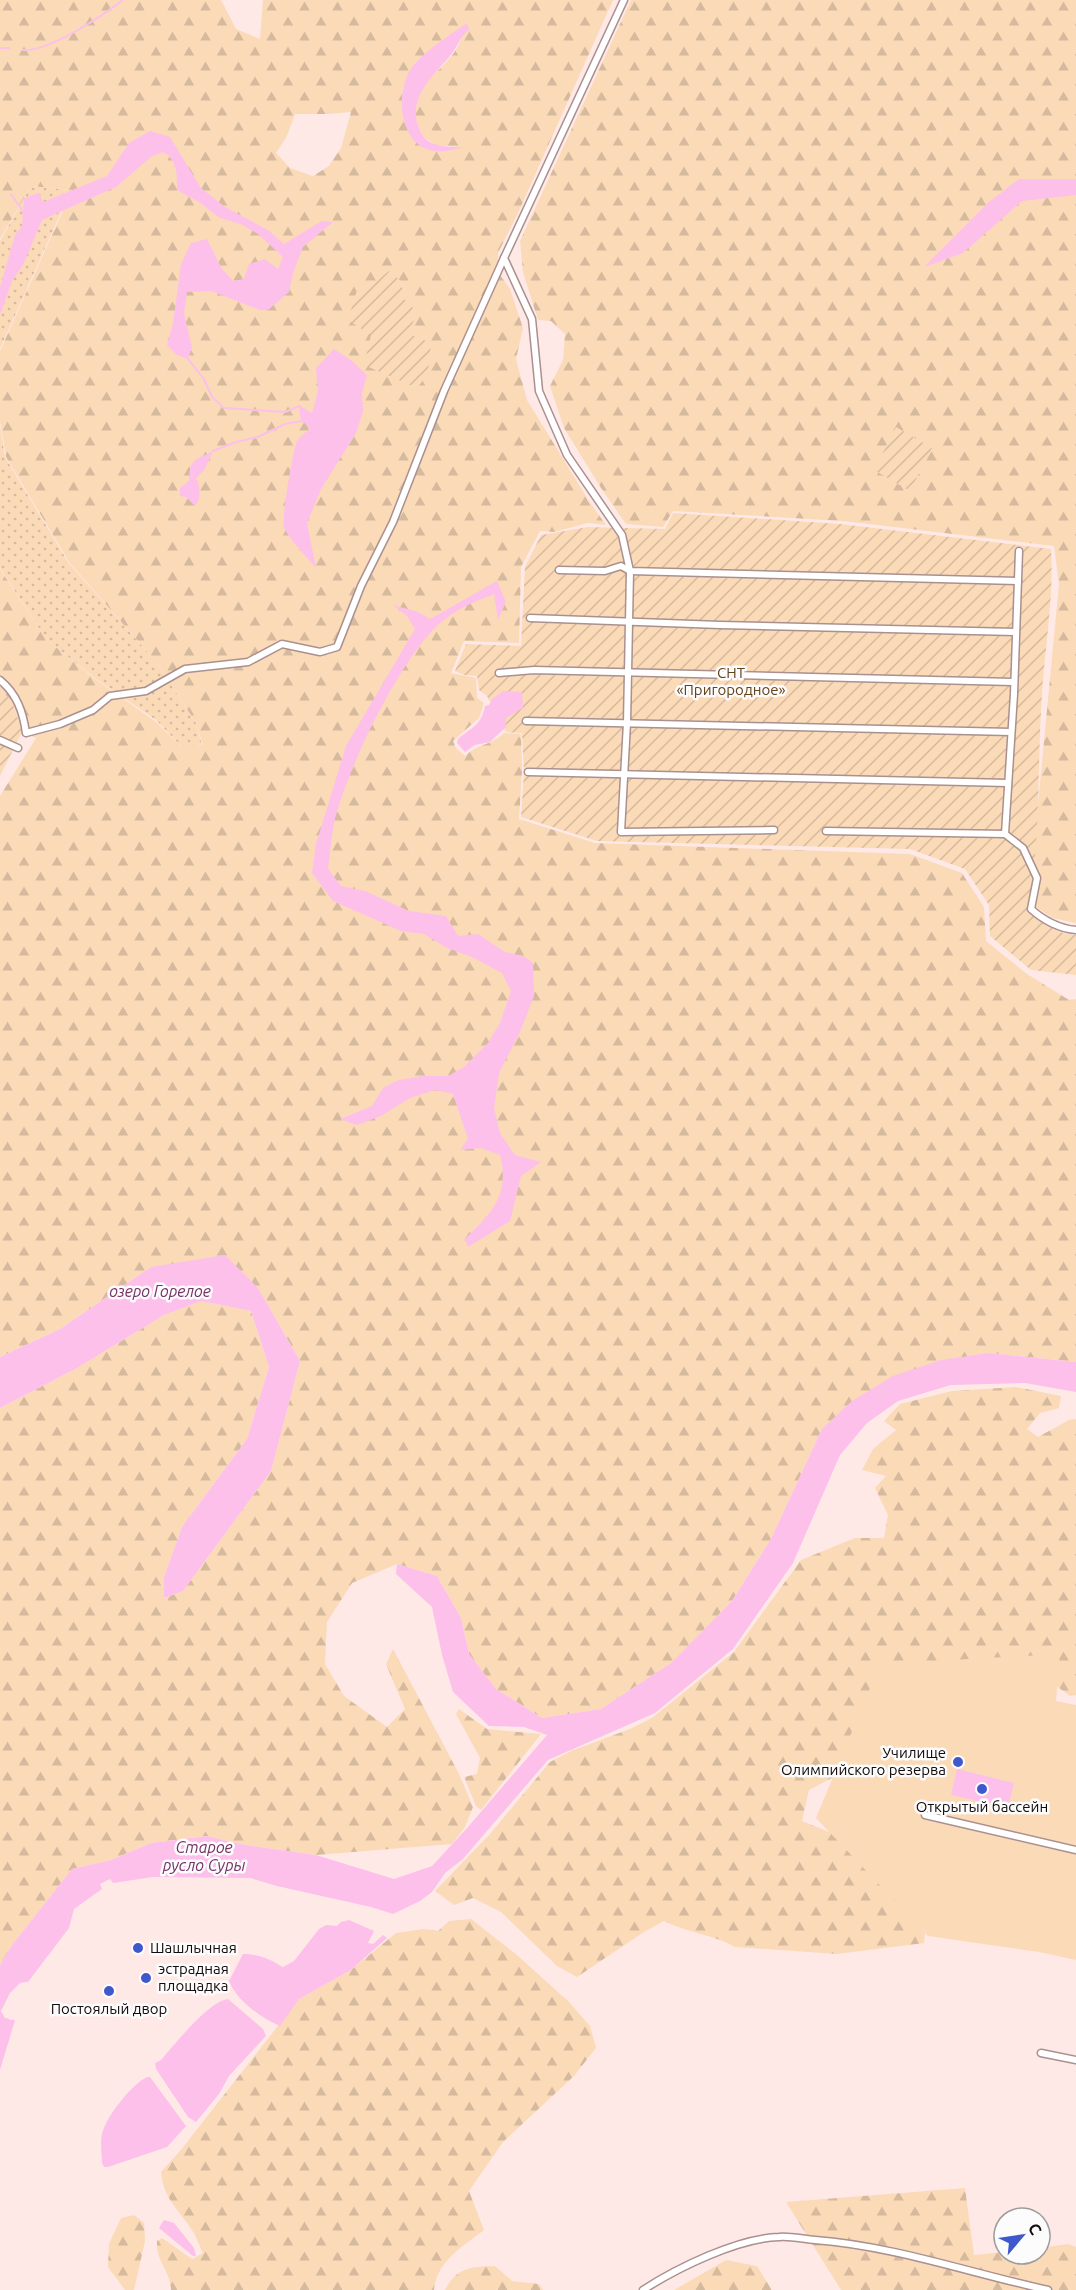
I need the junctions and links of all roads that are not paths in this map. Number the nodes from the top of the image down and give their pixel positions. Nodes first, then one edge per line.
1 (624, 0) edge
2 (504, 258) junction
3 (1019, 551) dead end
4 (559, 570) dead end
5 (630, 571) junction
6 (1018, 581) junction
7 (530, 618) dead end
8 (628, 622) junction
9 (1015, 632) junction
10 (627, 672) junction
11 (499, 673) dead end
12 (0, 681) edge
13 (1013, 682) junction
14 (526, 721) dead end
15 (627, 723) junction
16 (1011, 732) junction
17 (0, 740) edge
18 (18, 748) dead end
19 (528, 772) dead end
20 (625, 774) junction
21 (1008, 783) junction
22 (774, 830) dead end
23 (826, 831) dead end
24 (1005, 834) junction
25 (1076, 930) edge
26 (926, 1815) dead end
27 (1076, 1850) edge
28 (1041, 2053) dead end
29 (1076, 2060) edge
30 (643, 2290) edge
31 (1048, 2290) edge

1 - 2 street
2 - 5 street
2 - 12 street
3 - 6 street
4 - 5 street
5 - 6 street
5 - 8 street
6 - 9 street
7 - 8 street
8 - 9 street
8 - 10 street
9 - 13 street
10 - 11 street
10 - 13 street
10 - 15 street
13 - 16 street
14 - 15 street
15 - 16 street
15 - 20 street
16 - 21 street
17 - 18 street
19 - 20 street
20 - 21 street
20 - 22 street
21 - 24 street
23 - 24 street
24 - 25 street
26 - 27 street
28 - 29 street
30 - 31 street

